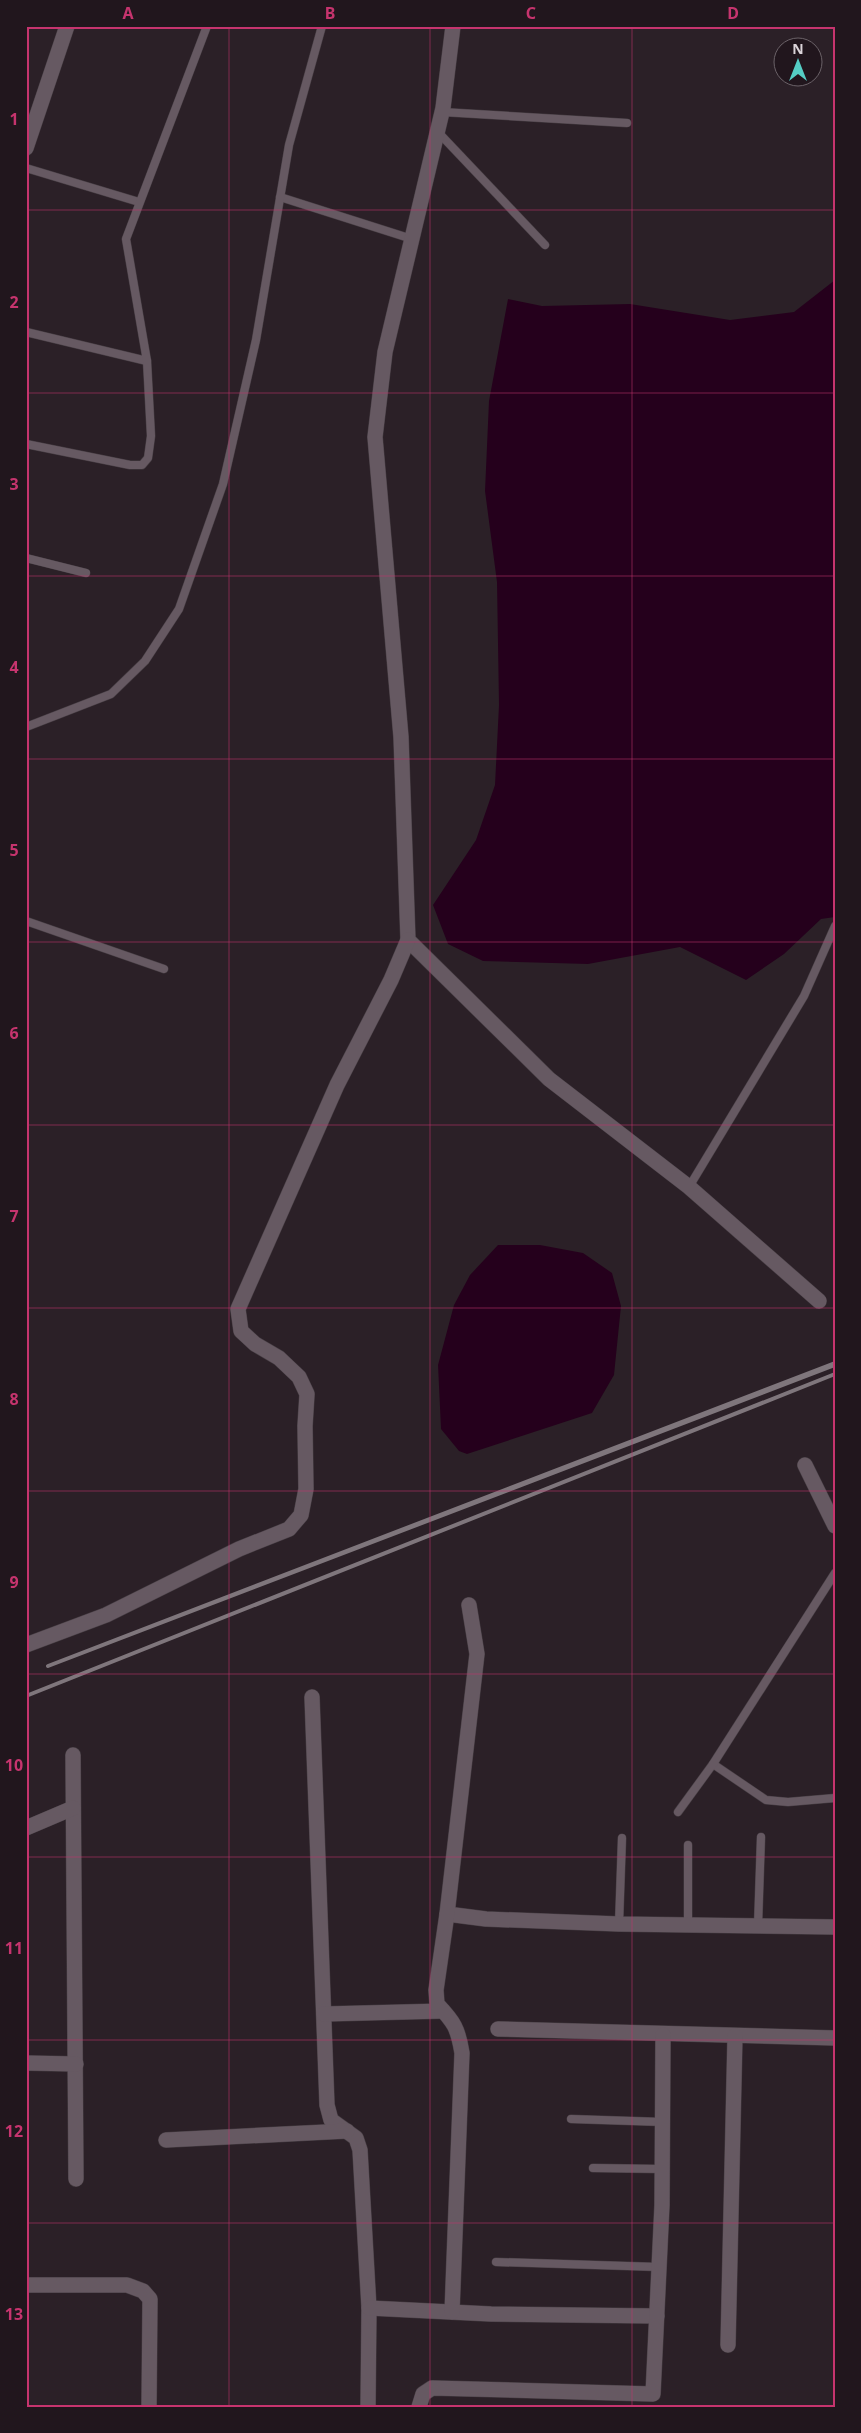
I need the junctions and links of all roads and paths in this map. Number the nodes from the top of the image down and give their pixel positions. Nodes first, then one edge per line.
1 (67, 26) edge
2 (207, 26) edge
3 (322, 26) edge
4 (453, 26) edge
5 (442, 112) junction
6 (627, 123) dead end
7 (437, 131) junction
8 (26, 148) edge
9 (26, 168) edge
10 (280, 197) junction
11 (139, 202) junction
12 (412, 239) junction
13 (546, 245) dead end
14 (26, 332) edge
15 (147, 361) junction
16 (26, 444) edge
17 (26, 558) edge
18 (86, 573) dead end
19 (26, 727) edge
20 (26, 921) edge
21 (835, 926) edge
22 (408, 940) junction
23 (164, 969) dead end
24 (689, 1187) junction
25 (819, 1301) dead end
26 (805, 1465) dead end
27 (835, 1526) edge
28 (835, 1573) edge
29 (469, 1605) dead end
30 (26, 1645) edge
31 (312, 1697) dead end
32 (73, 1755) dead end
33 (713, 1764) junction
34 (835, 1798) edge
35 (73, 1808) junction
36 (678, 1812) dead end
37 (26, 1828) edge
38 (761, 1837) dead end
39 (622, 1838) dead end
40 (688, 1845) dead end
41 (447, 1914) junction
42 (618, 1924) junction
43 (688, 1925) junction
44 (758, 1926) junction
45 (835, 1927) edge
46 (443, 2011) junction
47 (324, 2014) junction
48 (498, 2029) dead end
49 (663, 2035) junction
50 (735, 2036) junction
51 (835, 2038) edge
52 (26, 2063) edge
53 (76, 2064) junction
54 (571, 2120) dead end
55 (663, 2122) junction
56 (347, 2131) junction
57 (166, 2140) dead end
58 (593, 2168) dead end
59 (663, 2169) junction
60 (76, 2179) dead end
61 (496, 2262) dead end
62 (659, 2267) junction
63 (26, 2286) edge
64 (369, 2308) junction
65 (452, 2312) junction
66 (657, 2316) junction
67 (728, 2345) dead end
68 (653, 2400) edge
69 (149, 2407) edge
70 (368, 2407) edge
71 (420, 2407) edge

1 - 8 street
2 - 11 lane
3 - 10 lane
4 - 5 street
5 - 6 lane
5 - 7 street
7 - 12 street
7 - 13 lane
9 - 11 lane
10 - 12 lane
10 - 19 lane
11 - 15 lane
12 - 22 street
14 - 15 lane
15 - 16 lane
17 - 18 lane
20 - 23 lane
21 - 24 lane
22 - 24 street
22 - 30 street
24 - 25 street
26 - 27 street
28 - 33 lane
29 - 41 street
31 - 47 street
32 - 35 street
33 - 34 lane
33 - 36 lane
35 - 37 street
35 - 53 street
38 - 44 lane
39 - 42 lane
40 - 43 lane
41 - 42 street
41 - 46 street
42 - 43 street
43 - 44 street
44 - 45 street
46 - 47 street
46 - 65 street
47 - 56 street
48 - 49 street
49 - 50 street
49 - 55 street
50 - 51 street
50 - 67 street
52 - 53 street
53 - 60 street
54 - 55 lane
55 - 59 street
56 - 57 street
56 - 64 street
58 - 59 lane
59 - 62 street
61 - 62 lane
62 - 66 street
63 - 69 street
64 - 65 street
64 - 70 street
65 - 66 street
66 - 68 street
68 - 71 street

